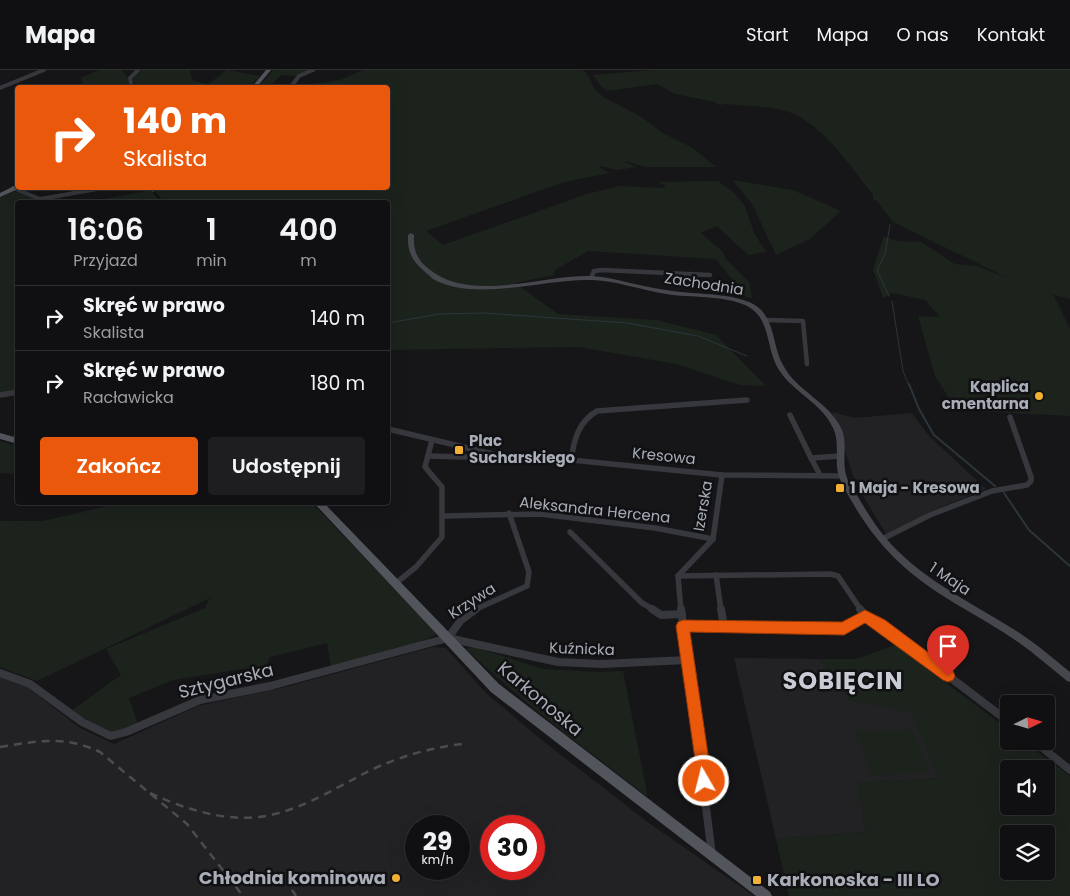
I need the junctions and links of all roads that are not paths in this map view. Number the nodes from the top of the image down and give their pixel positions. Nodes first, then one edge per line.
1 (44, 70) edge
2 (138, 70) edge
3 (269, 70) edge
4 (313, 70) edge
5 (131, 85) edge
6 (256, 85) edge
7 (292, 85) edge
8 (0, 88) edge
9 (14, 188) edge
10 (19, 190) edge
11 (92, 190) edge
12 (0, 195) edge
13 (411, 235) dead end
14 (710, 275) dead end
15 (591, 278) junction
16 (767, 320) junction
17 (807, 364) dead end
18 (15, 392) edge
19 (0, 395) edge
20 (747, 400) dead end
21 (790, 415) dead end
22 (1010, 417) dead end
23 (390, 429) edge
24 (0, 436) edge
25 (15, 440) edge
26 (432, 440) junction
27 (428, 456) junction
28 (505, 456) junction
29 (841, 456) junction
30 (811, 458) junction
31 (571, 460) junction
32 (722, 475) junction
33 (820, 475) junction
34 (842, 476) junction
35 (320, 505) edge
36 (509, 513) junction
37 (443, 516) junction
38 (570, 532) dead end
39 (713, 539) junction
40 (882, 540) junction
41 (716, 575) junction
42 (678, 576) junction
43 (396, 583) junction
44 (682, 614) junction
45 (865, 616) junction
46 (683, 626) junction
47 (724, 627) junction
48 (448, 638) junction
49 (687, 660) junction
50 (0, 673) edge
51 (1070, 678) edge
52 (1000, 715) edge
53 (1045, 750) edge
54 (1070, 770) edge
55 (712, 855) junction
56 (766, 896) edge

1 - 8 street
2 - 5 street
3 - 6 main road
4 - 7 street
9 - 12 main road
10 - 11 street
13 - 15 street, Zachodnia
14 - 15 street, Zachodnia
15 - 16 street, Zachodnia
16 - 17 street
16 - 29 street
18 - 19 street
20 - 31 street
21 - 30 street
22 - 40 street
23 - 26 street
24 - 25 main road
26 - 27 street
26 - 28 street
27 - 28 street
27 - 37 street
28 - 31 street, Kresowa
29 - 30 street
29 - 34 street
30 - 33 street
31 - 32 street, Kresowa
32 - 33 street, Kresowa
32 - 39 street, Izerska
33 - 34 street, Kresowa
34 - 40 street, 1 Maja
35 - 43 main road, Karkonoska
36 - 37 street, Aleksandra Hercena
36 - 39 street, Aleksandra Hercena
36 - 48 street, Krzywa
37 - 43 street
38 - 44 street
39 - 42 street, Izerska
40 - 51 street, 1 Maja
41 - 42 street
41 - 45 street
41 - 47 street
42 - 44 street
43 - 48 main road, Karkonoska
44 - 46 street
45 - 47 street
45 - 52 street
46 - 47 street
46 - 49 street
48 - 49 street, Kuźnicka
48 - 50 street, Sztygarska
48 - 55 main road, Karkonoska
49 - 55 street
53 - 54 street
55 - 56 main road, Karkonoska

